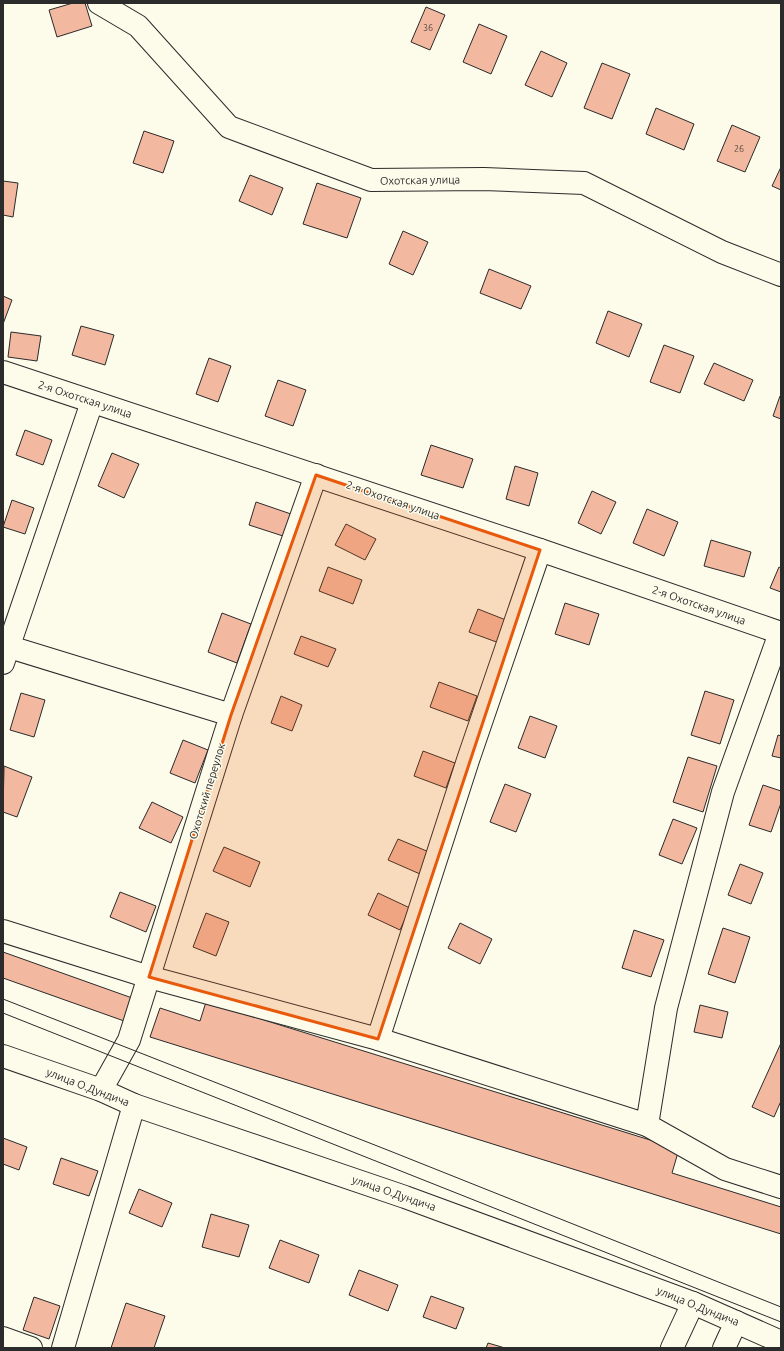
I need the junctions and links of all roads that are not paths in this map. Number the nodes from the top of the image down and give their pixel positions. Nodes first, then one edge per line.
1 (99, 3) edge
2 (781, 275) edge
3 (3, 372) edge
4 (92, 402) junction
5 (316, 474) junction
6 (540, 550) junction
7 (781, 633) edge
8 (5, 652) edge
9 (231, 716) junction
10 (3, 931) edge
11 (149, 977) junction
12 (378, 1039) junction
13 (3, 1056) edge
14 (101, 1090) junction
15 (134, 1105) junction
16 (647, 1125) junction
17 (781, 1187) edge
18 (693, 1303) junction
19 (736, 1322) junction
20 (3, 1338) edge
21 (781, 1342) edge
22 (31, 1348) edge
23 (63, 1348) edge
24 (672, 1348) edge
25 (724, 1348) edge

1 - 2 street, Охотская улица
3 - 4 street, 2-я Охотская улица
4 - 5 street, 2-я Охотская улица
4 - 8 street
5 - 6 street, 2-я Охотская улица
5 - 9 street, Охотский переулок
6 - 7 street, 2-я Охотская улица
6 - 12 street
7 - 16 street
8 - 9 street
9 - 11 street, Охотский переулок
10 - 11 street
11 - 12 street
11 - 14 street, Охотский переулок
12 - 16 street
13 - 14 street, улица О.Дундича
14 - 15 street, улица О.Дундича
15 - 18 street, улица О.Дундича
15 - 23 street
16 - 17 street
18 - 19 street, улица О.Дундича
18 - 24 street
19 - 21 street, улица О.Дундича
19 - 25 street
20 - 22 street

